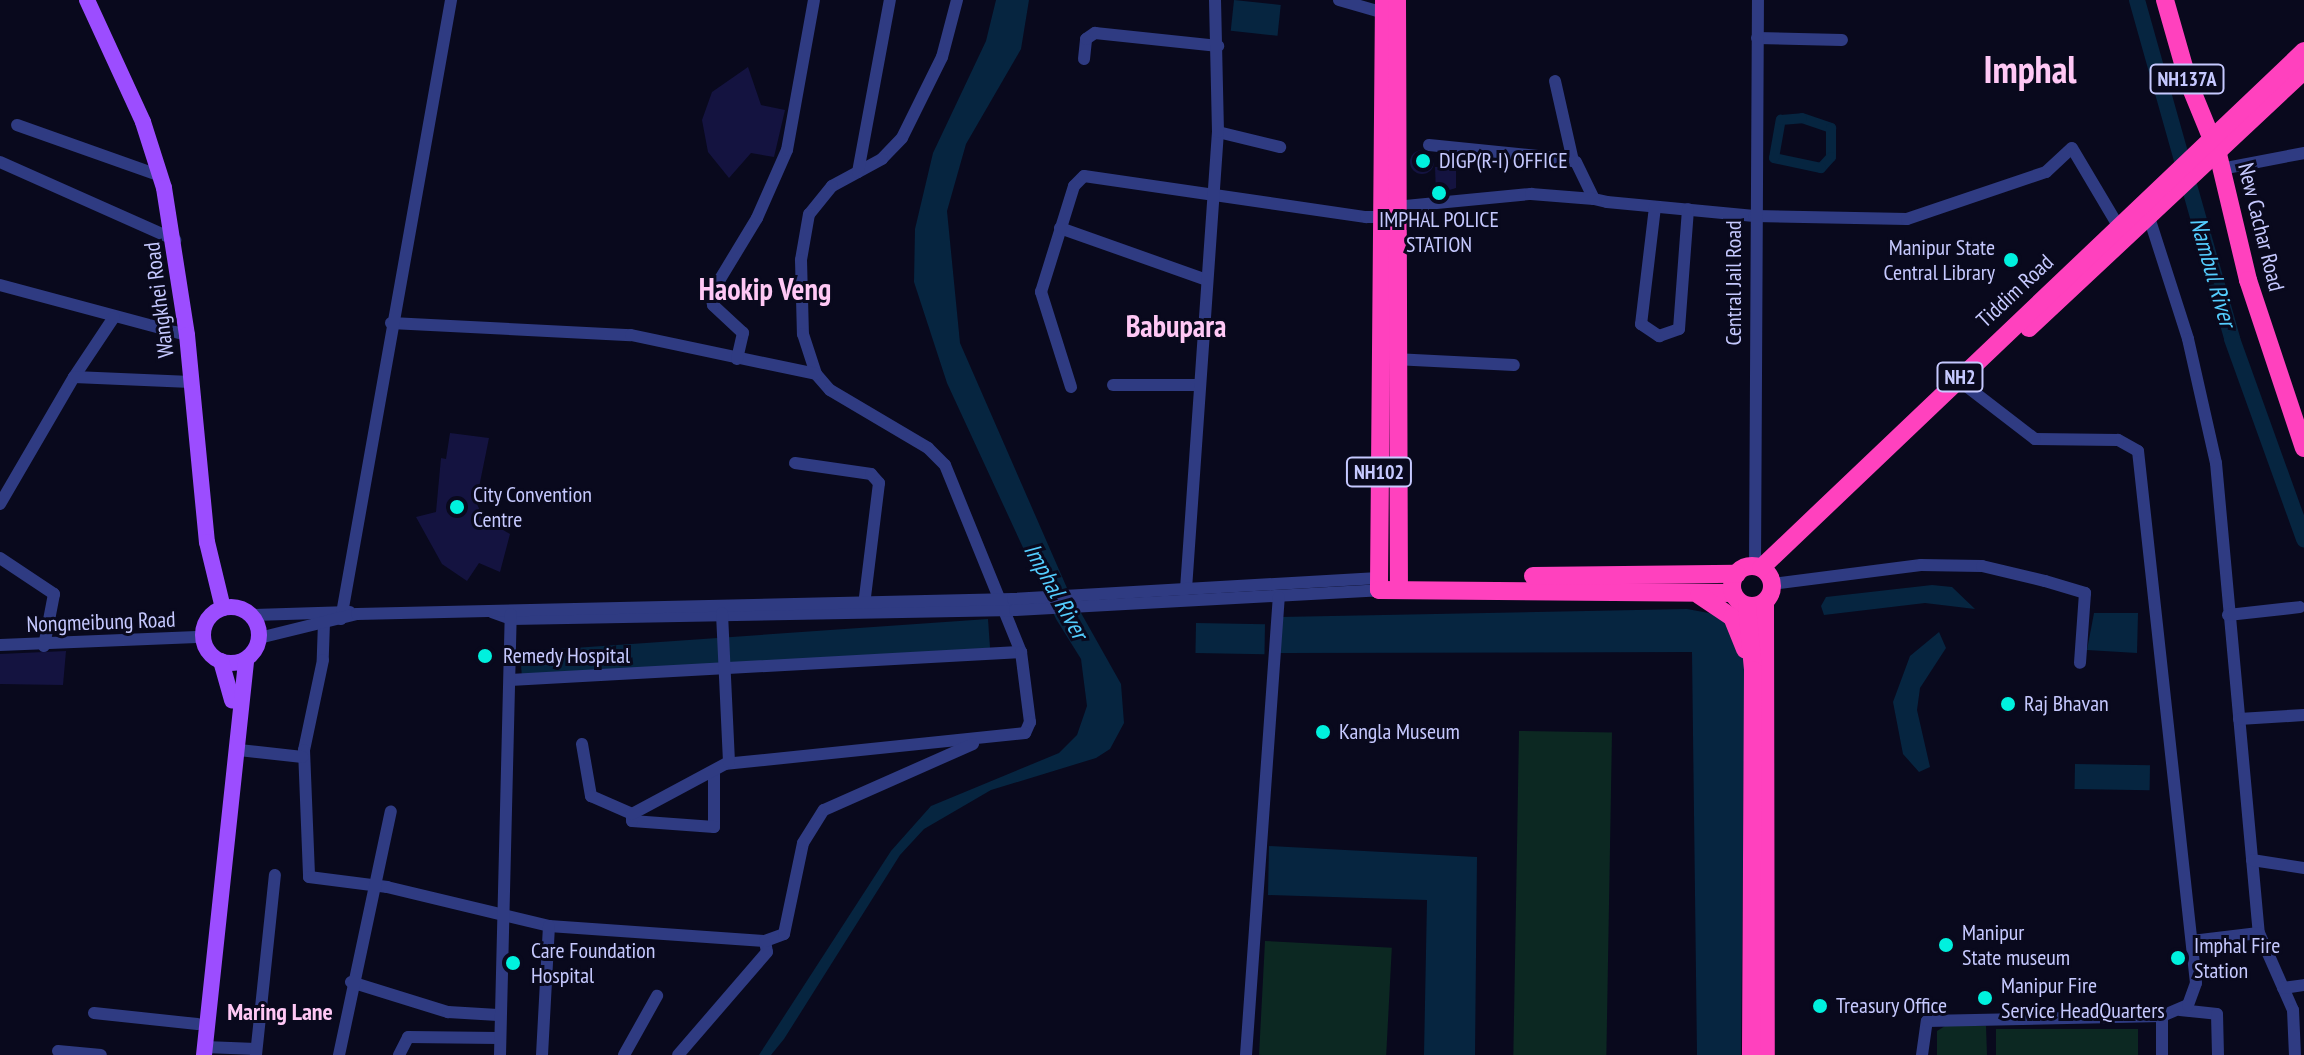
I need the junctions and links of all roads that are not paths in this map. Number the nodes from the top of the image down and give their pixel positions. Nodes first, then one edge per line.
1 (87, 0) edge
2 (451, 0) edge
3 (814, 0) edge
4 (890, 0) edge
5 (957, 0) edge
6 (1215, 0) edge
7 (1339, 0) edge
8 (1758, 0) edge
9 (2165, 0) edge
10 (1389, 4) edge
11 (1757, 38) junction
12 (1842, 40) dead end
13 (1218, 46) junction
14 (2304, 51) edge
15 (1084, 59) dead end
16 (2304, 71) edge
17 (1555, 81) dead end
18 (17, 125) dead end
19 (1218, 132) junction
20 (1429, 145) dead end
21 (1280, 147) dead end
22 (2304, 153) edge
23 (2218, 155) junction
24 (1573, 161) junction
25 (0, 162) edge
26 (858, 172) junction
27 (161, 176) junction
28 (1211, 195) junction
29 (1594, 199) junction
30 (1655, 207) junction
31 (1688, 209) junction
32 (1389, 212) junction
33 (2147, 212) junction
34 (1754, 216) junction
35 (2119, 227) junction
36 (1060, 228) junction
37 (175, 240) junction
38 (1204, 279) junction
39 (0, 285) edge
40 (114, 317) junction
41 (391, 323) junction
42 (187, 335) junction
43 (737, 359) junction
44 (1388, 359) junction
45 (1514, 365) dead end
46 (816, 374) junction
47 (74, 377) junction
48 (191, 382) junction
49 (1961, 383) junction
50 (1113, 385) dead end
51 (1197, 385) junction
52 (1071, 387) dead end
53 (2304, 416) edge
54 (2304, 448) edge
55 (1388, 451) junction
56 (795, 463) dead end
57 (0, 504) edge
58 (0, 558) edge
59 (1379, 584) junction
60 (1399, 584) junction
61 (1758, 585) junction
62 (1186, 589) junction
63 (1690, 592) junction
64 (865, 597) junction
65 (1279, 597) junction
66 (1007, 604) junction
67 (2300, 607) dead end
68 (223, 608) junction
69 (511, 613) junction
70 (722, 613) junction
71 (342, 614) junction
72 (251, 615) junction
73 (2228, 615) junction
74 (324, 622) junction
75 (203, 637) junction
76 (259, 638) junction
77 (0, 645) edge
78 (44, 646) junction
79 (1021, 652) junction
80 (246, 659) junction
81 (221, 661) junction
82 (2080, 663) dead end
83 (725, 670) junction
84 (1753, 670) junction
85 (510, 680) junction
86 (2304, 715) edge
87 (2239, 719) junction
88 (985, 739) junction
89 (582, 744) dead end
90 (239, 750) junction
91 (303, 757) junction
92 (727, 764) junction
93 (714, 771) junction
94 (391, 811) dead end
95 (632, 814) junction
96 (2252, 860) junction
97 (2304, 868) edge
98 (275, 875) dead end
99 (373, 884) junction
100 (504, 919) junction
101 (549, 926) junction
102 (2259, 933) junction
103 (765, 941) junction
104 (2192, 941) junction
105 (351, 982) junction
106 (2304, 985) edge
107 (2283, 988) junction
108 (657, 996) dead end
109 (2180, 1010) junction
110 (94, 1013) dead end
111 (498, 1015) junction
112 (2162, 1016) junction
113 (197, 1024) junction
114 (499, 1038) junction
115 (58, 1051) dead end
116 (201, 1052) edge
117 (256, 1052) edge
118 (101, 1055) edge
119 (339, 1055) edge
120 (399, 1055) edge
121 (500, 1055) edge
122 (542, 1055) edge
123 (624, 1055) edge
124 (678, 1055) edge
125 (1246, 1055) edge
126 (1751, 1055) edge
127 (1766, 1055) edge
128 (1922, 1055) edge
129 (2162, 1055) edge
130 (2218, 1055) edge
131 (2295, 1055) edge

1 - 27 main road, Wangkhei Road
2 - 41 street
3 - 43 street
4 - 26 street
5 - 26 street
6 - 13 street
7 - 10 street
8 - 11 street, Central Jail Road
9 - 23 highway, NH137A
10 - 32 highway, NH102
11 - 12 street
11 - 34 street, Central Jail Road
13 - 15 street
13 - 19 street
14 - 23 highway, NH2
16 - 23 highway, NH2
17 - 24 street
18 - 27 street
19 - 21 street
19 - 28 street
20 - 24 street
22 - 23 street
23 - 33 highway, NH2
23 - 53 highway, New Cachar Road
23 - 54 highway, New Cachar Road
24 - 29 street
25 - 37 street
26 - 46 street
27 - 37 main road, Wangkhei Road
28 - 32 street
28 - 36 street
28 - 38 street
29 - 30 street
29 - 32 street
30 - 31 street
30 - 31 street
31 - 34 street
32 - 44 highway, NH102
33 - 35 highway, Tiddim Road / NH2
33 - 49 highway, NH2
33 - 73 street
34 - 35 street
34 - 61 street, Central Jail Road
35 - 49 highway, Tiddim Road / NH2
36 - 38 street
36 - 52 street
37 - 42 main road, Wangkhei Road
38 - 51 street
39 - 40 street
40 - 42 street
40 - 47 street
41 - 43 street
41 - 71 street
42 - 48 main road, Wangkhei Road
43 - 46 street
44 - 45 street
44 - 55 highway, NH102
46 - 66 street
47 - 48 street
47 - 57 street
48 - 68 main road, Wangkhei Road
49 - 61 highway, NH2
49 - 104 street
50 - 51 street
51 - 62 street
55 - 59 highway, NH102
55 - 60 highway, NH102
56 - 64 street
58 - 78 street
59 - 60 highway
59 - 62 street
59 - 65 street
60 - 61 highway
60 - 63 highway
61 - 63 highway
61 - 82 street
61 - 84 highway
61 - 127 highway
62 - 66 street
63 - 84 highway
64 - 66 street
64 - 69 street
65 - 66 street
65 - 125 street
66 - 70 street
66 - 79 street
67 - 73 street
68 - 72 main road
68 - 75 main road
69 - 70 street
69 - 71 street
69 - 85 street
70 - 83 street
71 - 72 street
71 - 74 street
72 - 76 main road
73 - 87 street
74 - 76 street
74 - 91 street
75 - 78 street, Nongmeibung Road
75 - 81 main road
76 - 80 main road
77 - 78 street, Nongmeibung Road
79 - 83 street
79 - 88 street
80 - 81 main road
80 - 90 main road
81 - 113 main road
83 - 85 street
83 - 92 street
84 - 126 highway
85 - 100 street
86 - 87 street
87 - 96 street
88 - 92 street
88 - 103 street
89 - 95 street
90 - 91 street
90 - 116 main road
91 - 99 street
92 - 93 street
93 - 95 street
93 - 95 street
94 - 99 street
96 - 97 street
96 - 102 street
98 - 117 street
99 - 100 street
99 - 105 street
100 - 101 street
100 - 111 street
101 - 103 street
101 - 122 street
102 - 104 street
102 - 107 street
103 - 124 street
104 - 109 street
105 - 111 street
105 - 119 street
106 - 107 street
107 - 131 street
108 - 123 street
109 - 112 street
109 - 130 street
110 - 113 street
111 - 114 street
112 - 128 street
112 - 129 street
113 - 116 main road
114 - 120 street
114 - 121 street
115 - 118 street
116 - 117 street

